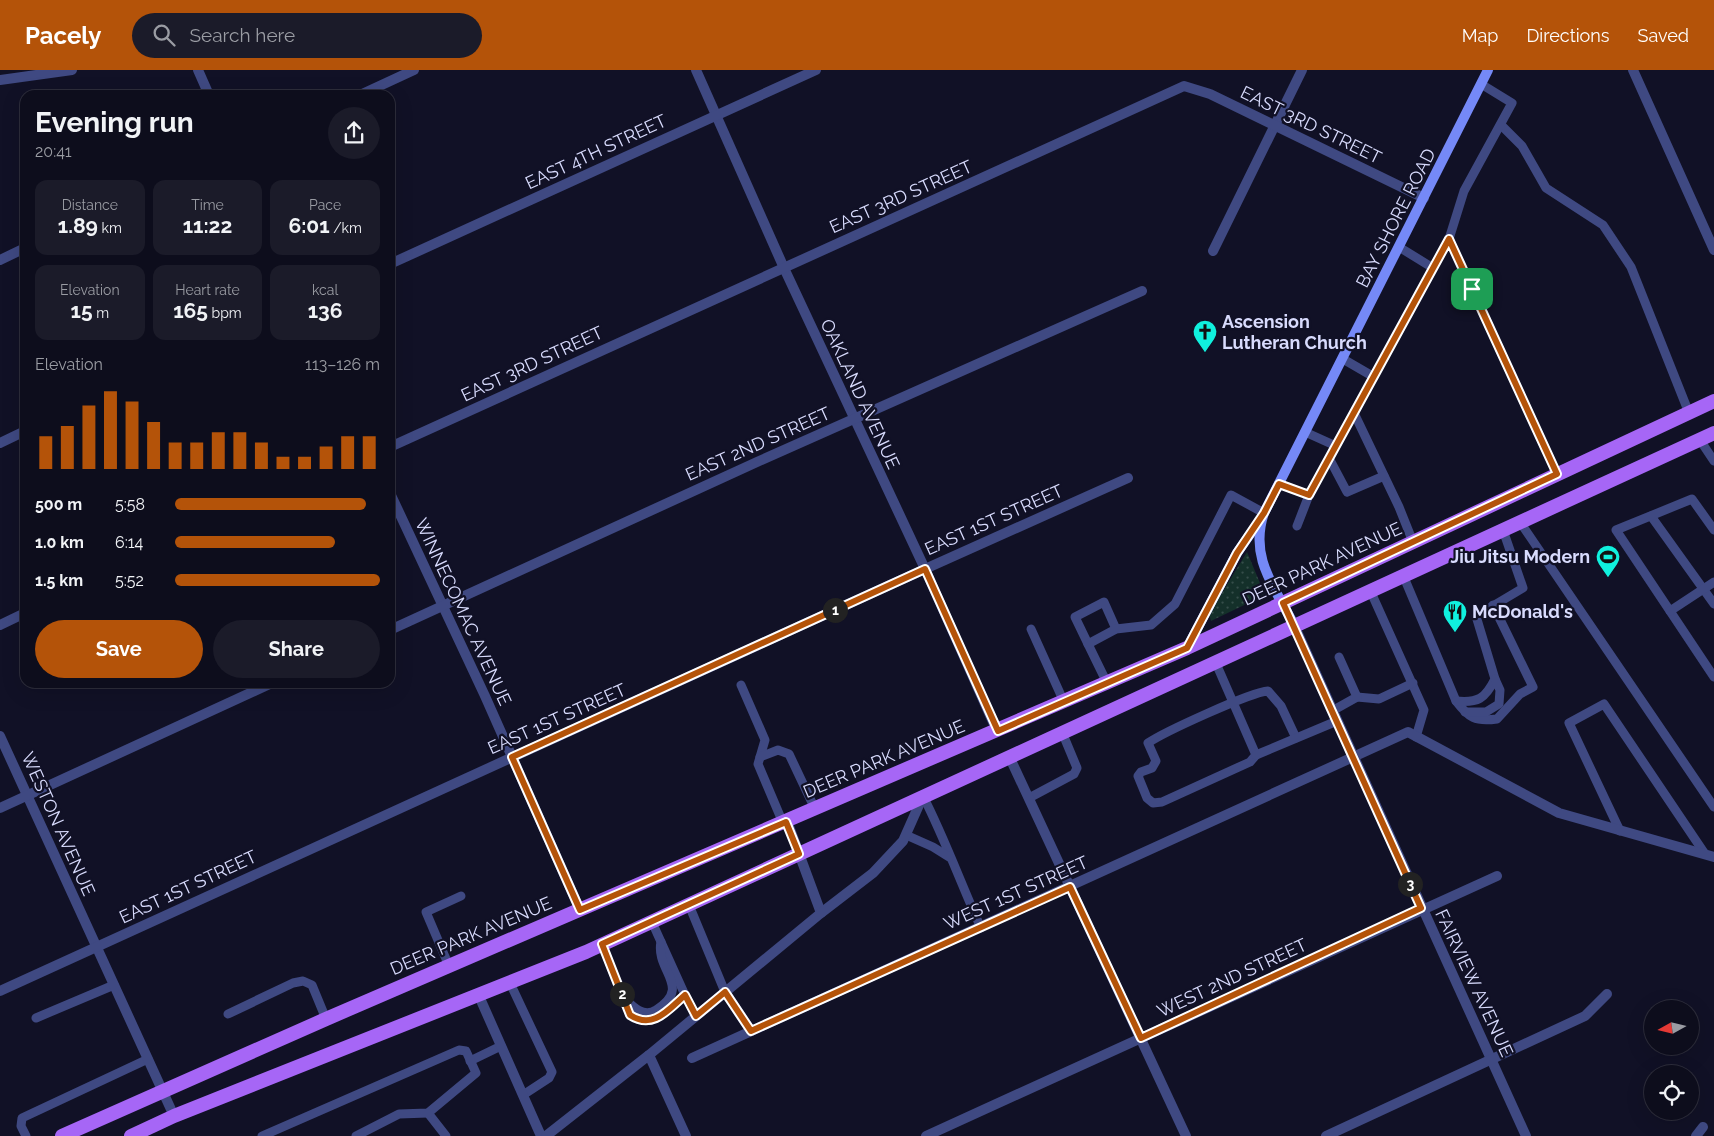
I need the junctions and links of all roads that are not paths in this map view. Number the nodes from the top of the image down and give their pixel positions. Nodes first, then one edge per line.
1 (72, 70) edge
2 (198, 70) edge
3 (414, 70) edge
4 (696, 70) edge
5 (816, 70) edge
6 (1302, 70) edge
7 (1488, 70) edge
8 (1633, 70) edge
9 (0, 80) edge
10 (1481, 84) junction
11 (207, 90) edge
12 (371, 90) edge
13 (716, 115) junction
14 (1275, 125) junction
15 (1501, 125) junction
16 (1424, 198) junction
17 (1449, 239) junction
18 (1399, 247) junction
19 (20, 250) edge
20 (1714, 250) edge
21 (1214, 251) dead end
22 (0, 260) edge
23 (395, 262) edge
24 (784, 268) junction
25 (1433, 268) junction
26 (1142, 291) dead end
27 (1343, 358) junction
28 (1374, 377) junction
29 (1714, 401) edge
30 (1689, 413) junction
31 (1354, 414) junction
32 (853, 419) junction
33 (1305, 432) junction
34 (20, 433) edge
35 (1714, 433) edge
36 (1700, 440) junction
37 (0, 443) edge
38 (395, 445) edge
39 (1336, 446) junction
40 (1329, 458) junction
41 (1714, 461) edge
42 (1557, 474) junction
43 (1384, 476) junction
44 (1128, 478) dead end
45 (1279, 484) junction
46 (1309, 495) junction
47 (395, 504) edge
48 (1264, 513) junction
49 (1650, 516) junction
50 (1520, 522) junction
51 (1297, 526) dead end
52 (1503, 530) junction
53 (1714, 530) edge
54 (1413, 542) junction
55 (925, 569) junction
56 (1403, 575) junction
57 (1714, 582) edge
58 (1703, 589) junction
59 (1370, 590) junction
60 (1283, 603) junction
61 (1714, 604) edge
62 (1493, 605) junction
63 (442, 607) junction
64 (1670, 611) junction
65 (20, 616) edge
66 (0, 625) edge
67 (1294, 625) junction
68 (395, 628) edge
69 (1031, 629) dead end
70 (1116, 629) junction
71 (1088, 644) junction
72 (1187, 648) junction
73 (1339, 656) dead end
74 (1215, 661) junction
75 (1714, 677) edge
76 (1495, 679) junction
77 (1107, 683) junction
78 (1413, 683) junction
79 (741, 685) dead end
80 (261, 688) edge
81 (1357, 697) junction
82 (1456, 701) junction
83 (1064, 702) junction
84 (1233, 703) junction
85 (1332, 711) junction
86 (1465, 712) junction
87 (1337, 721) junction
88 (998, 731) junction
89 (1062, 732) junction
90 (0, 736) edge
91 (1416, 736) junction
92 (1296, 738) junction
93 (1256, 755) junction
94 (1009, 756) junction
95 (1353, 756) junction
96 (512, 757) junction
97 (760, 757) junction
98 (27, 796) junction
99 (923, 796) junction
100 (1029, 798) junction
101 (1714, 807) edge
102 (0, 808) edge
103 (815, 809) junction
104 (785, 822) junction
105 (1620, 831) junction
106 (906, 835) junction
107 (799, 854) junction
108 (1710, 856) edge
109 (949, 857) junction
110 (1497, 876) dead end
111 (1070, 887) junction
112 (461, 896) dead end
113 (689, 904) junction
114 (1421, 908) junction
115 (580, 910) junction
116 (821, 913) junction
117 (652, 922) junction
118 (980, 928) junction
119 (661, 942) junction
120 (602, 944) junction
121 (96, 947) junction
122 (449, 966) junction
123 (510, 983) junction
124 (114, 986) junction
125 (0, 991) edge
126 (725, 992) junction
127 (1607, 994) dead end
128 (685, 995) junction
129 (479, 996) junction
130 (623, 997) junction
131 (228, 1014) dead end
132 (696, 1016) junction
133 (36, 1018) dead end
134 (326, 1019) junction
135 (751, 1031) junction
136 (1141, 1038) junction
137 (501, 1046) junction
138 (649, 1055) junction
139 (692, 1058) dead end
140 (148, 1059) junction
141 (1491, 1059) junction
142 (470, 1061) junction
143 (163, 1090) junction
144 (523, 1095) junction
145 (428, 1114) junction
146 (174, 1116) junction
147 (1703, 1127) dead end
148 (26, 1136) edge
149 (62, 1136) edge
150 (131, 1136) edge
151 (262, 1136) edge
152 (356, 1136) edge
153 (446, 1136) edge
154 (541, 1136) edge
155 (546, 1136) edge
156 (686, 1136) edge
157 (926, 1136) edge
158 (1186, 1136) edge
159 (1326, 1136) edge
160 (1526, 1136) edge
161 (1696, 1136) edge

1 - 9 street
2 - 11 street
3 - 12 street
4 - 13 street, OAKLAND AVENUE
5 - 13 street, EAST 4TH STREET
6 - 14 street
7 - 10 main road, BAY SHORE ROAD
8 - 20 street
10 - 15 lane
10 - 16 main road, BAY SHORE ROAD
13 - 23 street, EAST 4TH STREET
13 - 24 street, OAKLAND AVENUE
14 - 16 street, EAST 3RD STREET
14 - 21 street
14 - 24 street, EAST 3RD STREET
15 - 17 lane
15 - 30 lane
16 - 18 main road, BAY SHORE ROAD
17 - 25 lane
17 - 42 lane
18 - 25 lane
18 - 27 main road, BAY SHORE ROAD
19 - 22 street
24 - 32 street, OAKLAND AVENUE
24 - 38 street, EAST 3RD STREET
25 - 28 lane
26 - 32 street, EAST 2ND STREET
27 - 28 lane
27 - 33 main road, BAY SHORE ROAD
28 - 31 lane
29 - 30 main road, DEER PARK AVENUE
30 - 42 main road, DEER PARK AVENUE
31 - 39 lane
31 - 43 lane
32 - 55 street, OAKLAND AVENUE
32 - 63 street, EAST 2ND STREET
33 - 39 lane
33 - 45 main road, BAY SHORE ROAD
34 - 37 street
35 - 36 main road
36 - 41 lane
36 - 50 main road
39 - 40 lane
40 - 43 lane
40 - 46 lane
42 - 54 main road, DEER PARK AVENUE
43 - 54 lane
44 - 55 street, EAST 1ST STREET
45 - 46 lane
45 - 48 main road, BAY SHORE ROAD
46 - 51 lane
47 - 63 street, WINNECOMAC AVENUE
48 - 60 main road, BAY SHORE ROAD
48 - 70 lane
48 - 72 main road
49 - 53 lane
49 - 58 lane
49 - 64 lane
50 - 52 main road
50 - 101 lane
52 - 56 main road
52 - 62 lane
54 - 60 main road, DEER PARK AVENUE
55 - 88 street, OAKLAND AVENUE
55 - 96 street, EAST 1ST STREET
56 - 59 main road
56 - 82 lane
57 - 58 lane
58 - 61 lane
58 - 64 lane
59 - 67 main road
59 - 78 lane
60 - 67 main road, BAY SHORE ROAD
60 - 72 main road, DEER PARK AVENUE
62 - 76 lane
62 - 86 lane
63 - 68 street, EAST 2ND STREET
63 - 96 street, WINNECOMAC AVENUE
64 - 75 lane
65 - 66 street
67 - 74 main road
67 - 85 street, FAIRVIEW AVENUE
69 - 83 lane
70 - 71 lane
70 - 71 lane
71 - 77 lane
72 - 77 main road, DEER PARK AVENUE
73 - 81 lane
74 - 84 lane
74 - 89 main road
76 - 82 lane
76 - 86 lane
77 - 83 main road, DEER PARK AVENUE
78 - 81 lane
78 - 91 lane
79 - 97 lane
80 - 98 street
81 - 85 lane
82 - 86 lane
83 - 88 main road, DEER PARK AVENUE
84 - 92 lane
84 - 93 lane
84 - 93 lane
85 - 87 street, FAIRVIEW AVENUE
87 - 92 lane
87 - 95 street, FAIRVIEW AVENUE
88 - 103 main road, DEER PARK AVENUE
89 - 94 main road
89 - 100 lane
90 - 98 street, WESTON AVENUE
91 - 95 street, WEST 1ST STREET
91 - 105 street
92 - 93 lane
94 - 99 main road
94 - 100 street
95 - 111 street, WEST 1ST STREET
95 - 114 street, FAIRVIEW AVENUE
96 - 115 street, WINNECOMAC AVENUE
96 - 121 street, EAST 1ST STREET
97 - 103 lane
97 - 104 lane
98 - 102 street
98 - 121 street, WESTON AVENUE
99 - 106 street
99 - 107 main road
99 - 109 lane
100 - 111 street
103 - 104 main road, DEER PARK AVENUE
104 - 107 street
104 - 115 main road, DEER PARK AVENUE
105 - 108 street
105 - 108 lane
106 - 109 lane
106 - 116 street
107 - 113 main road
107 - 116 street
109 - 118 lane
110 - 114 street, WEST 2ND STREET
111 - 118 street, WEST 1ST STREET
111 - 136 street
112 - 122 lane
113 - 117 main road
113 - 126 lane
114 - 136 street, WEST 2ND STREET
114 - 141 street, FAIRVIEW AVENUE
115 - 122 main road, DEER PARK AVENUE
116 - 126 street
117 - 119 lane
117 - 120 main road
118 - 135 street, WEST 1ST STREET
119 - 128 lane
119 - 130 lane
120 - 123 main road
120 - 130 lane
121 - 124 street, WESTON AVENUE
121 - 125 street, EAST 1ST STREET
122 - 134 main road, DEER PARK AVENUE
123 - 129 main road
123 - 144 lane
124 - 133 lane
124 - 140 street, WESTON AVENUE
126 - 132 street
126 - 135 street
127 - 141 street
128 - 130 lane
128 - 132 lane
129 - 137 street
129 - 146 main road
131 - 134 lane
132 - 138 street
134 - 143 main road, DEER PARK AVENUE
135 - 139 street, WEST 1ST STREET
136 - 157 street, WEST 2ND STREET
136 - 158 street
137 - 142 lane
137 - 144 street
138 - 155 street
138 - 156 street
140 - 143 street, WESTON AVENUE
140 - 148 lane
141 - 159 street
141 - 160 street, FAIRVIEW AVENUE
142 - 145 lane
142 - 151 lane
143 - 146 street, WESTON AVENUE
143 - 149 main road, DEER PARK AVENUE
144 - 154 street
145 - 152 lane
145 - 153 lane
146 - 150 main road
147 - 161 street

